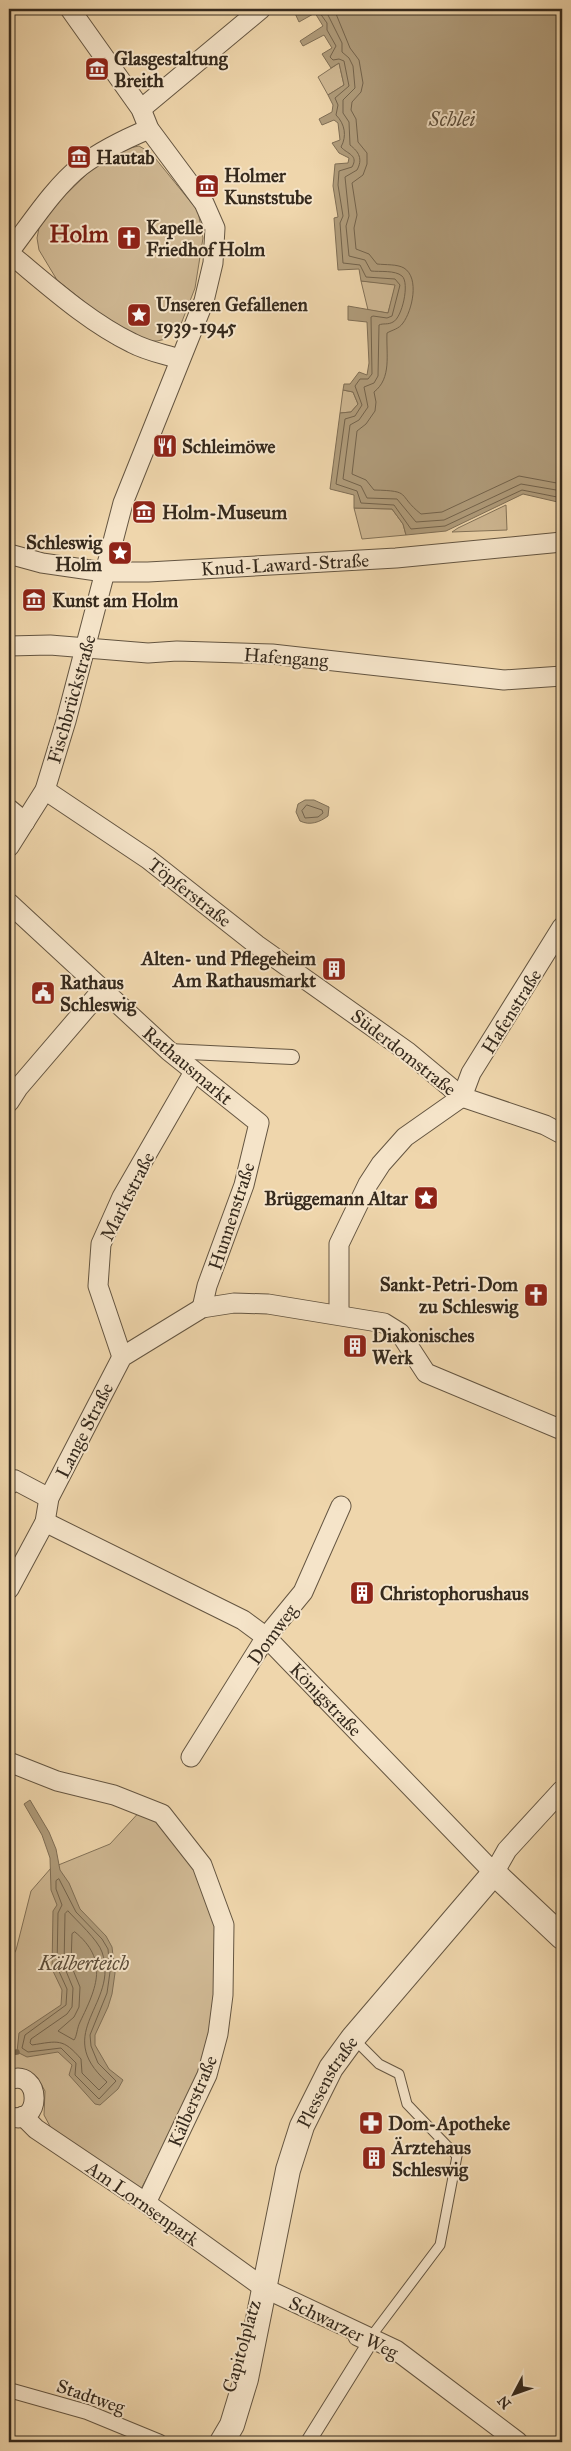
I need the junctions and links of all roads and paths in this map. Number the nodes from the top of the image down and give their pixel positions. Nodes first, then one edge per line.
1 (70, 9) edge
2 (261, 9) edge
3 (140, 109) junction
4 (149, 129) junction
5 (9, 253) edge
6 (179, 359) junction
7 (562, 542) edge
8 (9, 554) edge
9 (104, 572) junction
10 (9, 646) edge
11 (86, 648) junction
12 (562, 676) edge
13 (45, 790) junction
14 (9, 809) edge
15 (25, 822) junction
16 (9, 847) edge
17 (9, 903) edge
18 (562, 927) edge
19 (558, 948) edge
20 (102, 990) junction
21 (332, 998) joint
22 (169, 1050) junction
23 (292, 1057) dead end
24 (194, 1072) junction
25 (462, 1097) junction
26 (9, 1102) edge
27 (259, 1123) joint
28 (562, 1134) edge
29 (202, 1308) junction
30 (339, 1314) junction
31 (122, 1357) junction
32 (562, 1430) edge
33 (12, 1483) edge
34 (49, 1498) junction
35 (341, 1506) dead end
36 (45, 1522) junction
37 (9, 1589) edge
38 (266, 1637) junction
39 (191, 1757) dead end
40 (9, 1762) edge
41 (562, 1790) edge
42 (494, 1873) junction
43 (562, 1938) edge
44 (353, 2038) junction
45 (9, 2080) edge
46 (16, 2116) edge
47 (146, 2203) junction
48 (264, 2288) junction
49 (370, 2338) junction
50 (9, 2390) edge
51 (517, 2441) edge
52 (160, 2442) edge
53 (222, 2442) edge
54 (229, 2442) edge
55 (308, 2442) edge

1 - 3 street, Fischbrückstraße
2 - 3 street
3 - 4 street, Fischbrückstraße
4 - 5 street
4 - 6 street, Fischbrückstraße
5 - 6 street
6 - 9 street, Fischbrückstraße
7 - 9 street, Knud-Laward-Straße
8 - 9 street, Knud-Laward-Straße
9 - 11 street, Fischbrückstraße
10 - 11 street, Hafengang
11 - 12 street, Hafengang
11 - 13 street, Fischbrückstraße
13 - 15 street, Fischbrückstraße
13 - 21 street, Töpferstraße
14 - 15 street
15 - 16 street, Fischbrückstraße
17 - 20 street, Rathausmarkt
18 - 19 street, Hafenstraße
19 - 25 street, Hafenstraße
20 - 22 street, Rathausmarkt
20 - 26 street
21 - 25 street, Süderdomstraße
22 - 23 street
22 - 24 street, Rathausmarkt
24 - 27 street, Rathausmarkt
24 - 31 street, Marktstraße
25 - 28 street, Süderdomstraße
25 - 30 street
27 - 29 street, Hunnenstraße
29 - 30 street
29 - 31 street
30 - 32 street
31 - 34 street, Lange Straße
33 - 34 street
34 - 36 street, Lange Straße
35 - 38 street, Domweg
36 - 37 street, Lange Straße
36 - 38 street, Königstraße
38 - 39 street, Domweg
38 - 42 street, Königstraße
40 - 47 street, Kälberstraße
41 - 42 street, Plessenstraße
42 - 43 street, Königstraße
42 - 44 street, Plessenstraße
44 - 48 street, Plessenstraße
44 - 49 lane
45 - 46 street, Am Lornsenpark
46 - 47 street, Am Lornsenpark
47 - 48 street, Am Lornsenpark
48 - 49 street, Schwarzer Weg
48 - 53 street, Plessenstraße
49 - 51 street, Schwarzer Weg
50 - 52 street, Stadtweg
54 - 55 street, Capitolplatz

